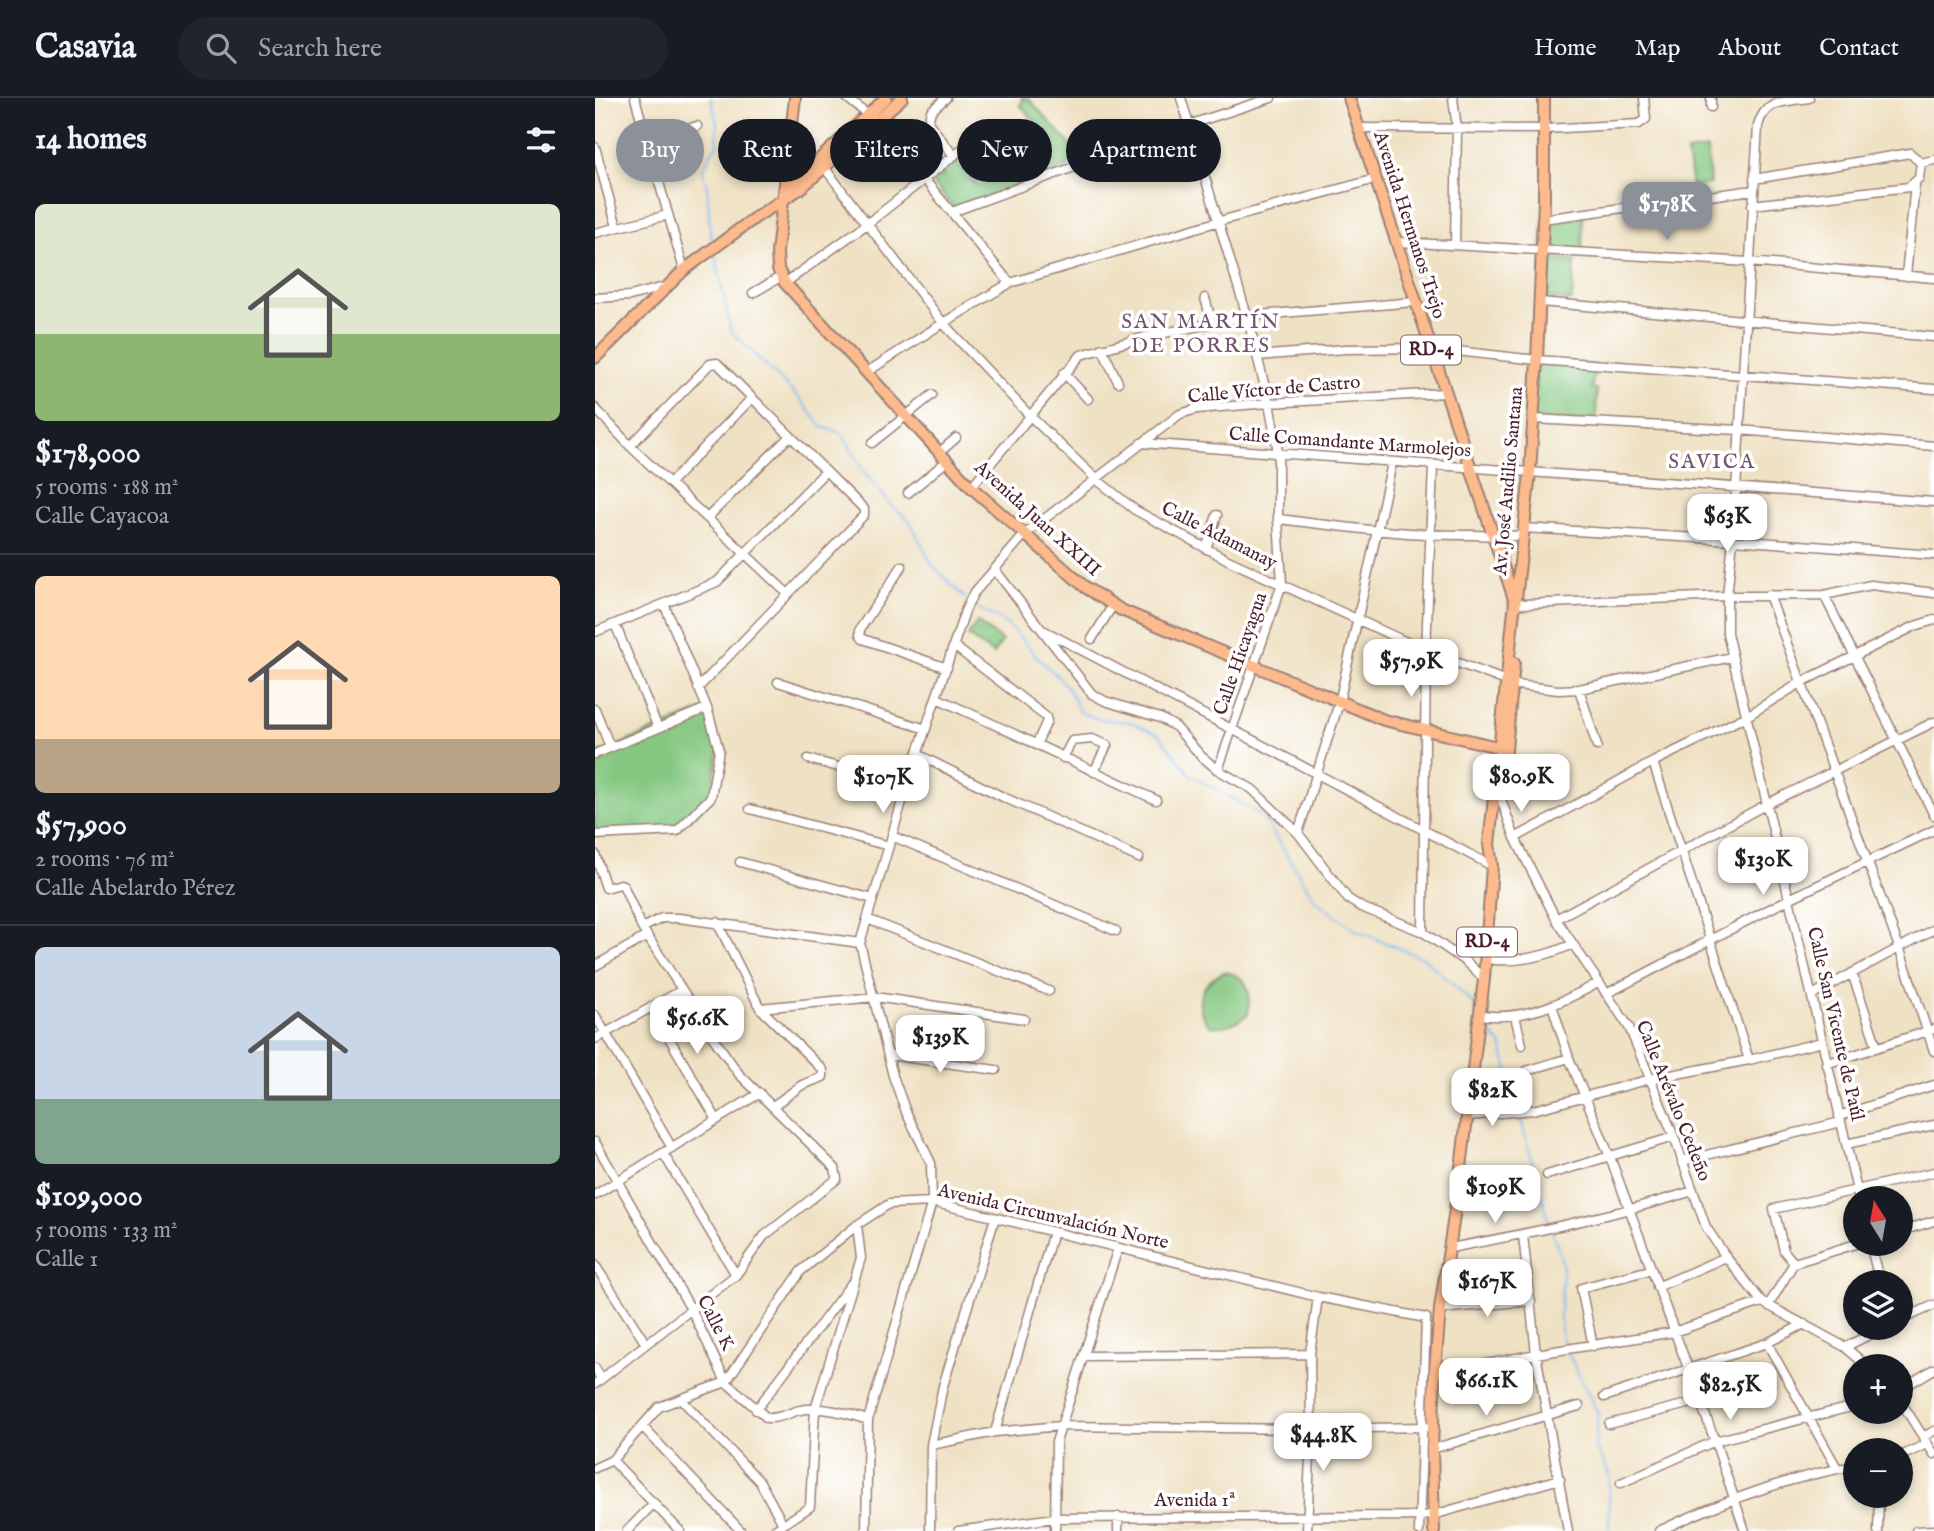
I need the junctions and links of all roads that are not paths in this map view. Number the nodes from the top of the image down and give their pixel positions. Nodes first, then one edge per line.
1 (635, 98) edge
2 (795, 98) edge
3 (847, 98) edge
4 (885, 98) edge
5 (902, 98) edge
6 (946, 98) edge
7 (1181, 98) edge
8 (1271, 98) edge
9 (1349, 98) edge
10 (1454, 98) edge
11 (1544, 98) edge
12 (1644, 98) edge
13 (1804, 98) edge
14 (873, 118) junction
15 (641, 119) edge
16 (1189, 119) edge
17 (1206, 119) edge
18 (1360, 128) junction
19 (1544, 128) junction
20 (1457, 129) junction
21 (595, 147) edge
22 (957, 154) edge
23 (954, 156) junction
24 (1934, 160) edge
25 (1921, 163) junction
26 (943, 165) edge
27 (824, 167) junction
28 (1066, 170) edge
29 (1375, 179) junction
30 (1753, 179) junction
31 (658, 182) edge
32 (922, 182) edge
33 (927, 182) edge
34 (1208, 182) edge
35 (1915, 184) junction
36 (1753, 190) junction
37 (782, 200) junction
38 (1752, 205) junction
39 (952, 212) junction
40 (667, 215) junction
41 (1543, 219) junction
42 (1220, 221) junction
43 (867, 224) junction
44 (617, 227) junction
45 (595, 233) edge
46 (1398, 242) junction
47 (1455, 244) junction
48 (1541, 249) junction
49 (1749, 262) junction
50 (684, 270) junction
51 (1906, 276) junction
52 (1934, 278) edge
53 (783, 280) junction
54 (1010, 283) junction
55 (667, 286) junction
56 (753, 293) dead end
57 (595, 298) edge
58 (1205, 298) dead end
59 (1415, 302) junction
60 (1540, 302) junction
61 (1247, 316) junction
62 (1745, 320) junction
63 (943, 323) junction
64 (1212, 323) junction
65 (1934, 337) edge
66 (1102, 348) junction
67 (1430, 348) junction
68 (1257, 356) junction
69 (595, 358) edge
70 (1537, 360) junction
71 (867, 372) junction
72 (1064, 373) junction
73 (1742, 376) junction
74 (1118, 382) dead end
75 (1934, 389) edge
76 (1445, 393) junction
77 (932, 395) dead end
78 (752, 398) junction
79 (1088, 399) dead end
80 (1269, 403) junction
81 (595, 408) edge
82 (906, 415) junction
83 (1029, 415) junction
84 (1534, 419) junction
85 (1739, 430) junction
86 (790, 436) junction
87 (956, 438) dead end
88 (872, 443) dead end
89 (1141, 443) junction
90 (631, 446) junction
91 (1934, 446) edge
92 (1278, 452) junction
93 (943, 456) junction
94 (1392, 463) junction
95 (1433, 466) junction
96 (1470, 468) junction
97 (826, 471) junction
98 (1530, 473) junction
99 (1096, 479) junction
100 (670, 482) junction
101 (971, 487) junction
102 (1735, 488) junction
103 (908, 493) dead end
104 (1934, 502) edge
105 (1217, 515) dead end
106 (707, 518) junction
107 (1278, 519) junction
108 (1378, 532) junction
109 (1523, 532) junction
110 (1025, 534) junction
111 (1491, 535) junction
112 (1430, 536) junction
113 (1733, 540) junction
114 (1206, 549) junction
115 (745, 554) junction
116 (1934, 555) edge
117 (902, 566) dead end
118 (995, 570) junction
119 (1282, 584) junction
120 (1934, 593) edge
121 (788, 594) junction
122 (1769, 595) junction
123 (1824, 595) junction
124 (1727, 596) junction
125 (1514, 601) junction
126 (664, 604) junction
127 (1113, 605) junction
128 (1358, 619) junction
129 (1934, 620) edge
130 (615, 624) junction
131 (1041, 629) junction
132 (595, 632) edge
133 (1092, 639) dead end
134 (954, 646) junction
135 (1426, 651) junction
136 (1854, 656) junction
137 (1732, 657) junction
138 (1255, 667) junction
139 (947, 668) junction
140 (778, 682) dead end
141 (1510, 682) junction
142 (1802, 682) junction
143 (698, 688) junction
144 (1579, 689) junction
145 (937, 698) junction
146 (1339, 703) junction
147 (707, 708) junction
148 (595, 709) edge
149 (1747, 716) junction
150 (1934, 722) edge
151 (658, 728) junction
152 (926, 729) junction
153 (1232, 730) junction
154 (1426, 730) junction
155 (1896, 741) junction
156 (1035, 745) junction
157 (1597, 746) dead end
158 (610, 747) junction
159 (1503, 749) junction
160 (595, 754) edge
161 (917, 754) junction
162 (1063, 758) junction
163 (808, 759) dead end
164 (1653, 762) junction
165 (1218, 770) junction
166 (1834, 770) junction
167 (1094, 772) junction
168 (1316, 775) junction
169 (907, 785) junction
170 (1501, 799) junction
171 (1156, 800) dead end
172 (1767, 804) junction
173 (750, 809) dead end
174 (1934, 815) edge
175 (1934, 830) edge
176 (1425, 832) junction
177 (1298, 833) junction
178 (595, 835) edge
179 (892, 836) junction
180 (1515, 838) junction
181 (889, 846) junction
182 (1683, 848) junction
183 (595, 854) edge
184 (1139, 858) dead end
185 (1867, 861) junction
186 (740, 862) dead end
187 (1492, 866) junction
188 (607, 888) junction
189 (595, 892) edge
190 (1791, 898) junction
191 (873, 899) junction
192 (867, 919) junction
193 (1556, 919) junction
194 (717, 922) junction
195 (1934, 929) edge
196 (1116, 931) dead end
197 (644, 932) junction
198 (1423, 932) junction
199 (1712, 940) junction
200 (860, 943) junction
201 (1571, 945) junction
202 (1899, 947) junction
203 (1486, 959) junction
204 (595, 966) edge
205 (1852, 973) junction
206 (1485, 979) junction
207 (1598, 984) junction
208 (682, 990) junction
209 (1049, 991) dead end
210 (1606, 994) junction
211 (1812, 995) junction
212 (875, 997) junction
213 (1552, 1004) junction
214 (651, 1007) junction
215 (760, 1008) junction
216 (595, 1015) edge
217 (1515, 1016) junction
218 (1480, 1017) junction
219 (1024, 1019) dead end
220 (1931, 1030) edge
221 (606, 1033) junction
222 (595, 1039) edge
223 (1822, 1042) junction
224 (1522, 1045) dead end
225 (1877, 1047) junction
226 (1934, 1051) edge
227 (889, 1055) junction
228 (1569, 1058) junction
229 (1749, 1060) junction
230 (1826, 1064) junction
231 (996, 1070) dead end
232 (1526, 1071) dead end
233 (1651, 1079) junction
234 (1934, 1085) edge
235 (759, 1093) junction
236 (1585, 1095) junction
237 (773, 1106) junction
238 (1468, 1116) junction
239 (1840, 1119) junction
240 (717, 1120) junction
241 (1934, 1125) edge
242 (1674, 1137) junction
243 (595, 1142) edge
244 (1846, 1144) junction
245 (672, 1148) junction
246 (663, 1153) junction
247 (1610, 1157) junction
248 (1682, 1161) junction
249 (1934, 1172) edge
250 (1547, 1175) dead end
251 (1460, 1176) junction
252 (1521, 1176) dead end
253 (617, 1182) junction
254 (1856, 1186) edge
255 (1871, 1186) edge
256 (1693, 1191) junction
257 (1843, 1192) edge
258 (595, 1195) edge
259 (932, 1202) junction
260 (1629, 1211) junction
261 (995, 1218) junction
262 (1934, 1222) edge
263 (857, 1225) junction
264 (1913, 1228) edge
265 (1053, 1232) junction
266 (1523, 1235) junction
267 (1118, 1248) junction
268 (1450, 1248) junction
269 (1843, 1248) edge
270 (1726, 1257) junction
271 (1794, 1263) junction
272 (595, 1265) edge
273 (1650, 1270) junction
274 (736, 1275) junction
275 (854, 1280) junction
276 (1657, 1287) junction
277 (1318, 1297) junction
278 (1531, 1301) junction
279 (1765, 1304) junction
280 (1934, 1306) edge
281 (1440, 1309) junction
282 (692, 1311) junction
283 (1913, 1315) edge
284 (1804, 1324) junction
285 (1674, 1332) junction
286 (1859, 1340) edge
287 (1767, 1343) junction
288 (646, 1344) junction
289 (1593, 1346) junction
290 (1845, 1347) junction
291 (1310, 1354) junction
292 (1536, 1354) junction
293 (1853, 1354) edge
294 (1086, 1356) junction
295 (595, 1368) edge
296 (1687, 1369) junction
297 (1934, 1369) edge
298 (1435, 1371) junction
299 (598, 1382) edge
300 (726, 1382) junction
301 (1913, 1382) edge
302 (1604, 1397) dead end
303 (681, 1399) junction
304 (1699, 1401) junction
305 (1579, 1406) dead end
306 (815, 1409) junction
307 (1843, 1409) edge
308 (756, 1410) junction
309 (1548, 1415) junction
310 (1808, 1419) junction
311 (868, 1420) junction
312 (1913, 1421) edge
313 (1609, 1424) dead end
314 (642, 1426) junction
315 (1060, 1426) junction
316 (1427, 1427) junction
317 (1311, 1429) junction
318 (1934, 1431) edge
319 (995, 1432) junction
320 (1925, 1440) junction
321 (1715, 1441) junction
322 (932, 1445) junction
323 (1913, 1448) edge
324 (1432, 1449) junction
325 (1934, 1454) edge
326 (612, 1460) junction
327 (1843, 1467) edge
328 (595, 1468) edge
329 (1837, 1468) junction
330 (1560, 1479) junction
331 (1622, 1483) dead end
332 (1735, 1499) junction
333 (654, 1503) junction
334 (1879, 1508) edge
335 (1433, 1515) junction
336 (1419, 1516) junction
337 (1118, 1517) junction
338 (1307, 1517) junction
339 (1055, 1518) junction
340 (1680, 1521) junction
341 (783, 1524) junction
342 (991, 1528) edge
343 (1934, 1530) edge
344 (627, 1531) edge
345 (680, 1531) edge
346 (741, 1531) edge
347 (773, 1531) edge
348 (866, 1531) edge
349 (930, 1531) edge
350 (958, 1531) edge
351 (1055, 1531) edge
352 (1118, 1531) edge
353 (1307, 1531) edge
354 (1419, 1531) edge
355 (1433, 1531) edge
356 (1568, 1531) edge
357 (1659, 1531) edge
358 (1683, 1531) edge
359 (1745, 1531) edge
360 (1878, 1531) edge
361 (1916, 1531) edge

1 - 15 street
2 - 37 main road
3 - 14 street
4 - 14 main road
5 - 14 main road
6 - 23 street
7 - 16 street, Calle Hicayagua
8 - 17 street
9 - 18 main road, Avenida Hermanos Trejo / RD-4
10 - 20 street
11 - 19 main road, Av. José Audilio Santana
12 - 19 street
13 - 30 street, Calle San Vicente de Paúl
14 - 27 main road
14 - 37 main road
18 - 20 street
18 - 29 main road, Avenida Hermanos Trejo / RD-4
19 - 20 street
19 - 41 main road, Av. José Audilio Santana
20 - 47 street
21 - 44 street
22 - 23 street
23 - 26 street
24 - 25 street
25 - 30 street
25 - 35 street
27 - 37 main road
27 - 43 street, Calle Adamanay
28 - 39 street
29 - 42 street
29 - 46 main road, Avenida Hermanos Trejo / RD-4
30 - 36 street, Calle San Vicente de Paúl
31 - 40 street
32 - 43 street
33 - 39 street
34 - 42 street, Calle Hicayagua
35 - 38 street
35 - 51 street
36 - 38 street, Calle San Vicente de Paúl
36 - 41 street
37 - 50 main road
37 - 53 main road
38 - 49 street, Calle San Vicente de Paúl
39 - 54 street
40 - 44 street
40 - 50 street
41 - 48 main road, Av. José Audilio Santana
42 - 54 street
42 - 61 street, Calle Hicayagua
43 - 53 street
43 - 63 street, Calle Adamanay
44 - 45 street
46 - 47 street
46 - 59 main road, Avenida Hermanos Trejo / RD-4
47 - 48 street
48 - 49 street
48 - 60 main road, Av. José Audilio Santana
49 - 51 street
49 - 62 street, Calle San Vicente de Paúl
50 - 55 main road
51 - 52 street
53 - 56 street
53 - 71 main road, Avenida Juan XXIII
54 - 63 street
55 - 57 street
55 - 69 main road
58 - 64 street
59 - 61 street
59 - 67 main road, Avenida Hermanos Trejo / RD-4
60 - 62 street
60 - 70 main road, Av. José Audilio Santana
61 - 64 street
61 - 68 street, Calle Hicayagua
62 - 65 street
62 - 73 street, Calle San Vicente de Paúl
63 - 71 street
63 - 83 street, Calle Adamanay
64 - 66 street
66 - 72 street
66 - 74 street
67 - 68 street
67 - 70 street
67 - 76 main road, Avenida Hermanos Trejo / RD-4
68 - 80 street, Calle Hicayagua
70 - 73 street
70 - 84 main road, Av. José Audilio Santana
71 - 82 main road, Avenida Juan XXIII
72 - 79 street
72 - 83 street
73 - 75 street
73 - 85 street, Calle San Vicente de Paúl
76 - 80 street, Calle Víctor de Castro
76 - 96 main road, Avenida Hermanos Trejo / RD-4
77 - 82 street
78 - 86 street
78 - 90 street
78 - 100 street
80 - 89 street, Calle Víctor de Castro
80 - 92 street, Calle Hicayagua
81 - 90 street
82 - 88 street
82 - 93 main road, Avenida Juan XXIII
83 - 99 street, Calle Adamanay
83 - 101 street
84 - 85 street
84 - 98 main road, Av. José Audilio Santana
85 - 91 street
85 - 102 street, Calle San Vicente de Paúl
86 - 97 street
86 - 106 street
87 - 93 street
89 - 92 street, Calle Comandante Marmolejos
89 - 99 street, Calle Víctor de Castro
90 - 100 street
92 - 94 street, Calle Comandante Marmolejos
92 - 107 street, Calle Hicayagua
93 - 101 main road, Avenida Juan XXIII
93 - 103 street
94 - 95 street, Calle Comandante Marmolejos
94 - 108 street
95 - 96 street, Calle Comandante Marmolejos
95 - 112 street
96 - 98 street, Calle Comandante Marmolejos
96 - 111 main road, Avenida Hermanos Trejo / RD-4
97 - 115 street
97 - 121 street
98 - 102 street, Calle Comandante Marmolejos
98 - 109 main road, Av. José Audilio Santana
99 - 110 street, Calle Víctor de Castro
99 - 114 street, Calle Adamanay
100 - 106 street
101 - 110 main road, Avenida Juan XXIII
102 - 104 street, Calle Comandante Marmolejos
102 - 113 street, Calle San Vicente de Paúl
105 - 114 street
106 - 115 street
107 - 108 street
107 - 119 street, Calle Hicayagua
108 - 112 street
108 - 128 street
109 - 111 street
109 - 113 street
109 - 125 main road, Av. José Audilio Santana
110 - 118 street, Calle Víctor de Castro
110 - 127 main road, Avenida Juan XXIII
111 - 112 street
111 - 125 main road, Avenida Hermanos Trejo / RD-4
112 - 135 street
113 - 116 street
113 - 124 street, Calle San Vicente de Paúl
114 - 119 street, Calle Adamanay
115 - 121 street
115 - 126 street
117 - 139 street
118 - 131 street
118 - 134 street, Calle Víctor de Castro
119 - 128 street, Calle Adamanay
119 - 138 street, Calle Hicayagua
120 - 123 street
121 - 143 street
122 - 123 street
122 - 124 street
122 - 142 street
123 - 136 street
124 - 125 street
124 - 137 street, Calle San Vicente de Paúl
125 - 141 main road, RD-4
126 - 130 street
126 - 143 street
127 - 133 street
127 - 138 main road, Avenida Juan XXIII
128 - 135 street, Calle Adamanay
128 - 146 street
129 - 136 street
130 - 132 street
130 - 151 street
131 - 153 street
131 - 165 street
134 - 139 street, Calle Víctor de Castro
134 - 156 street
135 - 141 street, Calle Adamanay
135 - 154 street
136 - 142 street
136 - 155 street
137 - 144 street, Calle Adamanay
137 - 149 street, Calle San Vicente de Paúl
138 - 146 main road, Avenida Juan XXIII
138 - 153 street, Calle Hicayagua
139 - 145 street, Calle Víctor de Castro
140 - 152 street
141 - 144 street, Calle Adamanay
141 - 159 main road, RD-4
142 - 149 street
142 - 166 street
143 - 147 street
144 - 157 street
145 - 152 street, Calle Víctor de Castro
145 - 156 street
146 - 154 main road, Avenida Juan XXIII
146 - 168 street
147 - 151 street
147 - 178 street
148 - 158 street
149 - 164 street
149 - 172 street, Calle San Vicente de Paúl
150 - 155 street
151 - 158 street
152 - 161 street, Calle Víctor de Castro
153 - 165 street, Calle Hicayagua
153 - 168 street
154 - 159 main road, Avenida Juan XXIII
154 - 176 street
155 - 166 street
155 - 174 street
156 - 162 street
158 - 160 street
159 - 170 main road, RD-4
159 - 187 main road, RD-4
161 - 169 street, Calle Víctor de Castro
161 - 184 street
162 - 167 street
162 - 167 street
163 - 169 street
164 - 180 street
164 - 182 street
165 - 177 street
166 - 172 street
166 - 185 street
167 - 171 street
168 - 176 street
168 - 177 street
169 - 179 street, Calle Víctor de Castro
170 - 180 street, Calle Arévalo Cedeño
170 - 187 main road, RD-4
172 - 182 street
172 - 190 street, Calle San Vicente de Paúl
173 - 181 street
175 - 185 street
176 - 187 street
176 - 198 street
177 - 198 street
179 - 181 street, Calle Víctor de Castro
179 - 196 street
180 - 193 street, Calle Arévalo Cedeño
181 - 191 street, Calle Víctor de Castro
182 - 193 street
182 - 199 street
183 - 188 street
185 - 190 street
185 - 202 street
186 - 191 street
187 - 203 main road, RD-4
188 - 189 street
188 - 197 street
190 - 199 street
190 - 211 street, Calle San Vicente de Paúl
191 - 192 street, Calle Víctor de Castro
192 - 200 street, Calle Víctor de Castro
192 - 209 street
193 - 201 street, Calle Arévalo Cedeño
194 - 197 street
194 - 200 street
194 - 215 street
195 - 202 street
197 - 204 street
197 - 208 street
198 - 206 street
199 - 210 street
199 - 229 street
200 - 212 street
201 - 203 street
201 - 207 street, Calle Arévalo Cedeño
202 - 205 street
202 - 220 street
203 - 206 main road, RD-4
205 - 211 street
205 - 225 street
206 - 218 main road, RD-4
207 - 210 street, Calle Arévalo Cedeño
207 - 213 street
208 - 214 street
208 - 235 street
210 - 233 street, Calle Arévalo Cedeño
211 - 223 street, Calle San Vicente de Paúl
212 - 215 street
212 - 219 street
212 - 227 street
213 - 217 street
213 - 228 street
214 - 221 street
214 - 240 street
215 - 237 street
216 - 221 street
217 - 218 street
217 - 224 street
218 - 238 main road, RD-4
220 - 225 street
220 - 226 street
221 - 222 street
221 - 245 street
223 - 229 street
223 - 230 street, Calle San Vicente de Paúl
225 - 230 street
227 - 231 street
227 - 259 street
228 - 232 street
228 - 236 street
229 - 233 street
230 - 239 street, Calle San Vicente de Paúl
233 - 236 street
233 - 242 street, Calle Arévalo Cedeño
234 - 239 street
235 - 237 street
235 - 240 street
236 - 238 street
236 - 247 street
237 - 274 street
238 - 251 main road, RD-4
239 - 244 street, Calle San Vicente de Paúl
239 - 248 street
240 - 245 street
241 - 244 street
242 - 247 street
242 - 248 street, Calle Arévalo Cedeño
243 - 253 street, Calle K
244 - 254 street, Calle San Vicente de Paúl
245 - 246 street
246 - 253 street
246 - 274 street
247 - 250 street
247 - 260 street
248 - 256 street, Calle Arévalo Cedeño
249 - 255 street
251 - 252 street
251 - 268 main road, RD-4
253 - 258 street
253 - 282 street, Calle K
256 - 260 street
256 - 270 street, Calle Arévalo Cedeño
257 - 271 street
259 - 261 street, Avenida Circunvalación Norte
259 - 263 street, Avenida Circunvalación Norte
259 - 311 street
260 - 266 street
260 - 273 street
261 - 265 street, Avenida Circunvalación Norte
261 - 322 street
262 - 264 street
263 - 275 street
263 - 300 street, Avenida Circunvalación Norte
265 - 267 street, Avenida Circunvalación Norte
265 - 319 street
266 - 268 street
266 - 278 street
267 - 277 street, Avenida Circunvalación Norte
267 - 294 street
268 - 281 main road, RD-4
269 - 271 street
270 - 276 street
270 - 279 street, Calle Arévalo Cedeño
271 - 279 street
272 - 288 street
273 - 276 street
273 - 289 street
274 - 282 street
275 - 306 street
275 - 308 street
276 - 285 street
277 - 291 street
277 - 316 street, Avenida Circunvalación Norte
278 - 281 street
278 - 292 street
279 - 284 street, Calle Arévalo Cedeño
279 - 285 street
280 - 283 street
281 - 298 main road, RD-4
282 - 288 street
282 - 300 street, Calle K
284 - 287 street
284 - 290 street, Calle Arévalo Cedeño
285 - 289 street
285 - 296 street
286 - 290 street
287 - 296 street
287 - 310 street
288 - 299 street
289 - 292 street
290 - 293 street, Calle Arévalo Cedeño
291 - 294 street
291 - 317 street
292 - 298 street
292 - 309 street
294 - 315 street
295 - 299 street
296 - 302 street
296 - 304 street
297 - 301 street
298 - 316 main road, RD-4
300 - 303 street
300 - 308 street, Calle K
303 - 314 street
303 - 341 street
304 - 313 street
304 - 321 street
305 - 309 street
306 - 308 street
306 - 311 street
306 - 341 street
307 - 310 street
309 - 324 street
309 - 330 street
310 - 321 street
310 - 329 street
311 - 348 street
312 - 320 street
314 - 326 street
314 - 346 street
315 - 317 street
315 - 319 street
315 - 339 street
316 - 317 street
316 - 324 main road, RD-4
316 - 336 street
317 - 338 street
318 - 320 street
319 - 322 street
320 - 323 street
320 - 325 street
321 - 331 street
321 - 332 street
322 - 349 street
324 - 335 main road, RD-4
326 - 328 street
326 - 333 street
327 - 329 street
329 - 332 street
330 - 335 street, Avenida 1ª
330 - 356 street
332 - 340 street
332 - 359 street
333 - 344 street
333 - 345 street
334 - 360 street
335 - 336 street, Avenida 1ª
335 - 355 main road, RD-4
336 - 338 street, Avenida 1ª
336 - 354 street
337 - 338 street, Avenida 1ª
337 - 339 street, Avenida 1ª
337 - 352 street
338 - 353 street
339 - 342 street, Avenida 1ª
339 - 351 street
340 - 357 street
340 - 358 street
341 - 347 street
342 - 350 street, Avenida 1ª
343 - 361 street

